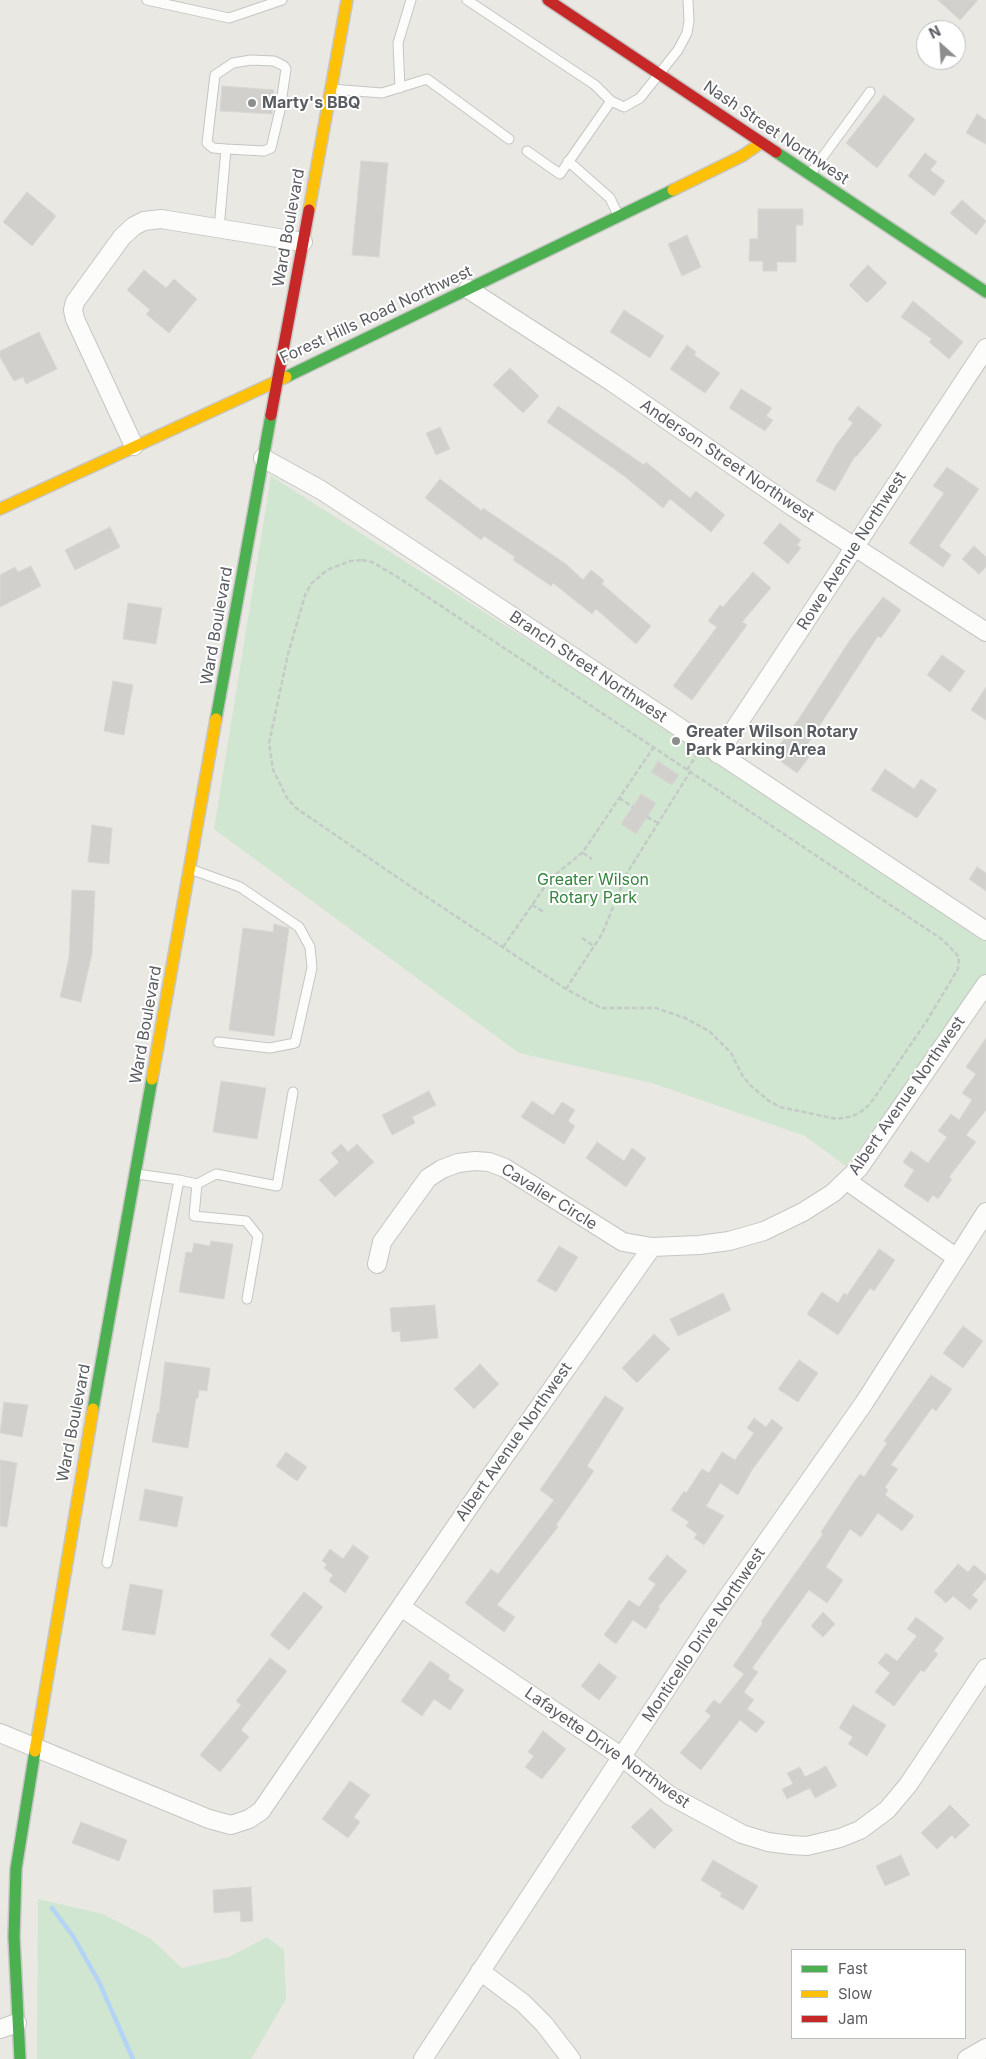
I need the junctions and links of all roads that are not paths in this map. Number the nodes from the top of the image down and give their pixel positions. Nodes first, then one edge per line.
1 (146, 0) edge
2 (282, 0) edge
3 (347, 0) edge
4 (410, 0) edge
5 (548, 0) edge
6 (688, 0) edge
7 (473, 2) edge
8 (659, 74) junction
9 (400, 88) junction
10 (331, 89) junction
11 (870, 92) dead end
12 (611, 100) junction
13 (509, 139) dead end
14 (761, 143) junction
15 (226, 149) junction
16 (528, 151) dead end
17 (568, 160) junction
18 (810, 175) junction
19 (619, 216) junction
20 (219, 228) junction
21 (303, 242) junction
22 (468, 289) junction
23 (986, 292) edge
24 (986, 348) edge
25 (278, 380) junction
26 (134, 446) junction
27 (263, 458) junction
28 (0, 509) edge
29 (855, 547) junction
30 (986, 632) edge
31 (718, 754) junction
32 (190, 869) junction
33 (986, 931) edge
34 (986, 984) edge
35 (218, 1042) dead end
36 (293, 1092) dead end
37 (136, 1174) junction
38 (179, 1180) junction
39 (847, 1181) junction
40 (197, 1184) junction
41 (986, 1212) edge
42 (652, 1247) junction
43 (956, 1258) junction
44 (377, 1264) dead end
45 (247, 1299) dead end
46 (107, 1563) dead end
47 (400, 1607) junction
48 (984, 1674) edge
49 (0, 1733) edge
50 (36, 1746) junction
51 (622, 1758) junction
52 (480, 1972) junction
53 (17, 2023) junction
54 (0, 2029) edge
55 (986, 2048) edge
56 (20, 2059) edge
57 (422, 2059) edge
58 (571, 2059) edge
59 (967, 2059) edge

1 - 2 lane
3 - 10 main road, Ward Boulevard
4 - 9 lane
5 - 8 main road, Nash Street Northwest
6 - 8 lane
7 - 12 lane
8 - 12 lane
8 - 14 main road, Nash Street Northwest
9 - 10 lane
9 - 13 lane
10 - 21 main road, Ward Boulevard
11 - 18 lane
12 - 17 lane
14 - 18 main road, Nash Street Northwest
14 - 19 main road, Forest Hills Road Northwest
15 - 15 lane
15 - 20 lane
16 - 17 lane
17 - 19 lane
18 - 23 main road, Nash Street Northwest
19 - 22 main road, Forest Hills Road Northwest
20 - 21 street
20 - 26 street
21 - 25 main road, Ward Boulevard
22 - 25 main road, Forest Hills Road Northwest
22 - 29 street, Anderson Street Northwest
24 - 29 street, Rowe Avenue Northwest
25 - 26 main road, Forest Hills Road Northwest
25 - 27 main road, Ward Boulevard
26 - 28 main road, Forest Hills Road Northwest
27 - 31 street, Branch Street Northwest
27 - 32 main road, Ward Boulevard
29 - 30 street, Anderson Street Northwest
29 - 31 street, Rowe Avenue Northwest
31 - 33 street, Branch Street Northwest
32 - 35 lane
32 - 37 main road, Ward Boulevard
34 - 39 street, Albert Avenue Northwest
36 - 40 lane
37 - 38 lane
37 - 50 main road, Ward Boulevard
38 - 40 lane
38 - 46 lane
39 - 42 street, Albert Avenue Northwest
39 - 43 street
40 - 45 lane
41 - 43 street, Monticello Drive Northwest
42 - 44 street, Cavalier Circle
42 - 47 street, Albert Avenue Northwest
43 - 51 street, Monticello Drive Northwest
47 - 50 street, Albert Avenue Northwest
47 - 51 street, Lafayette Drive Northwest
48 - 51 street, Lafayette Drive Northwest
49 - 50 street, Albert Avenue Northwest
50 - 53 main road, Ward Boulevard
51 - 52 street, Monticello Drive Northwest
52 - 57 street, Monticello Drive Northwest
52 - 58 street
53 - 54 street
53 - 56 main road, Ward Boulevard
55 - 59 street

